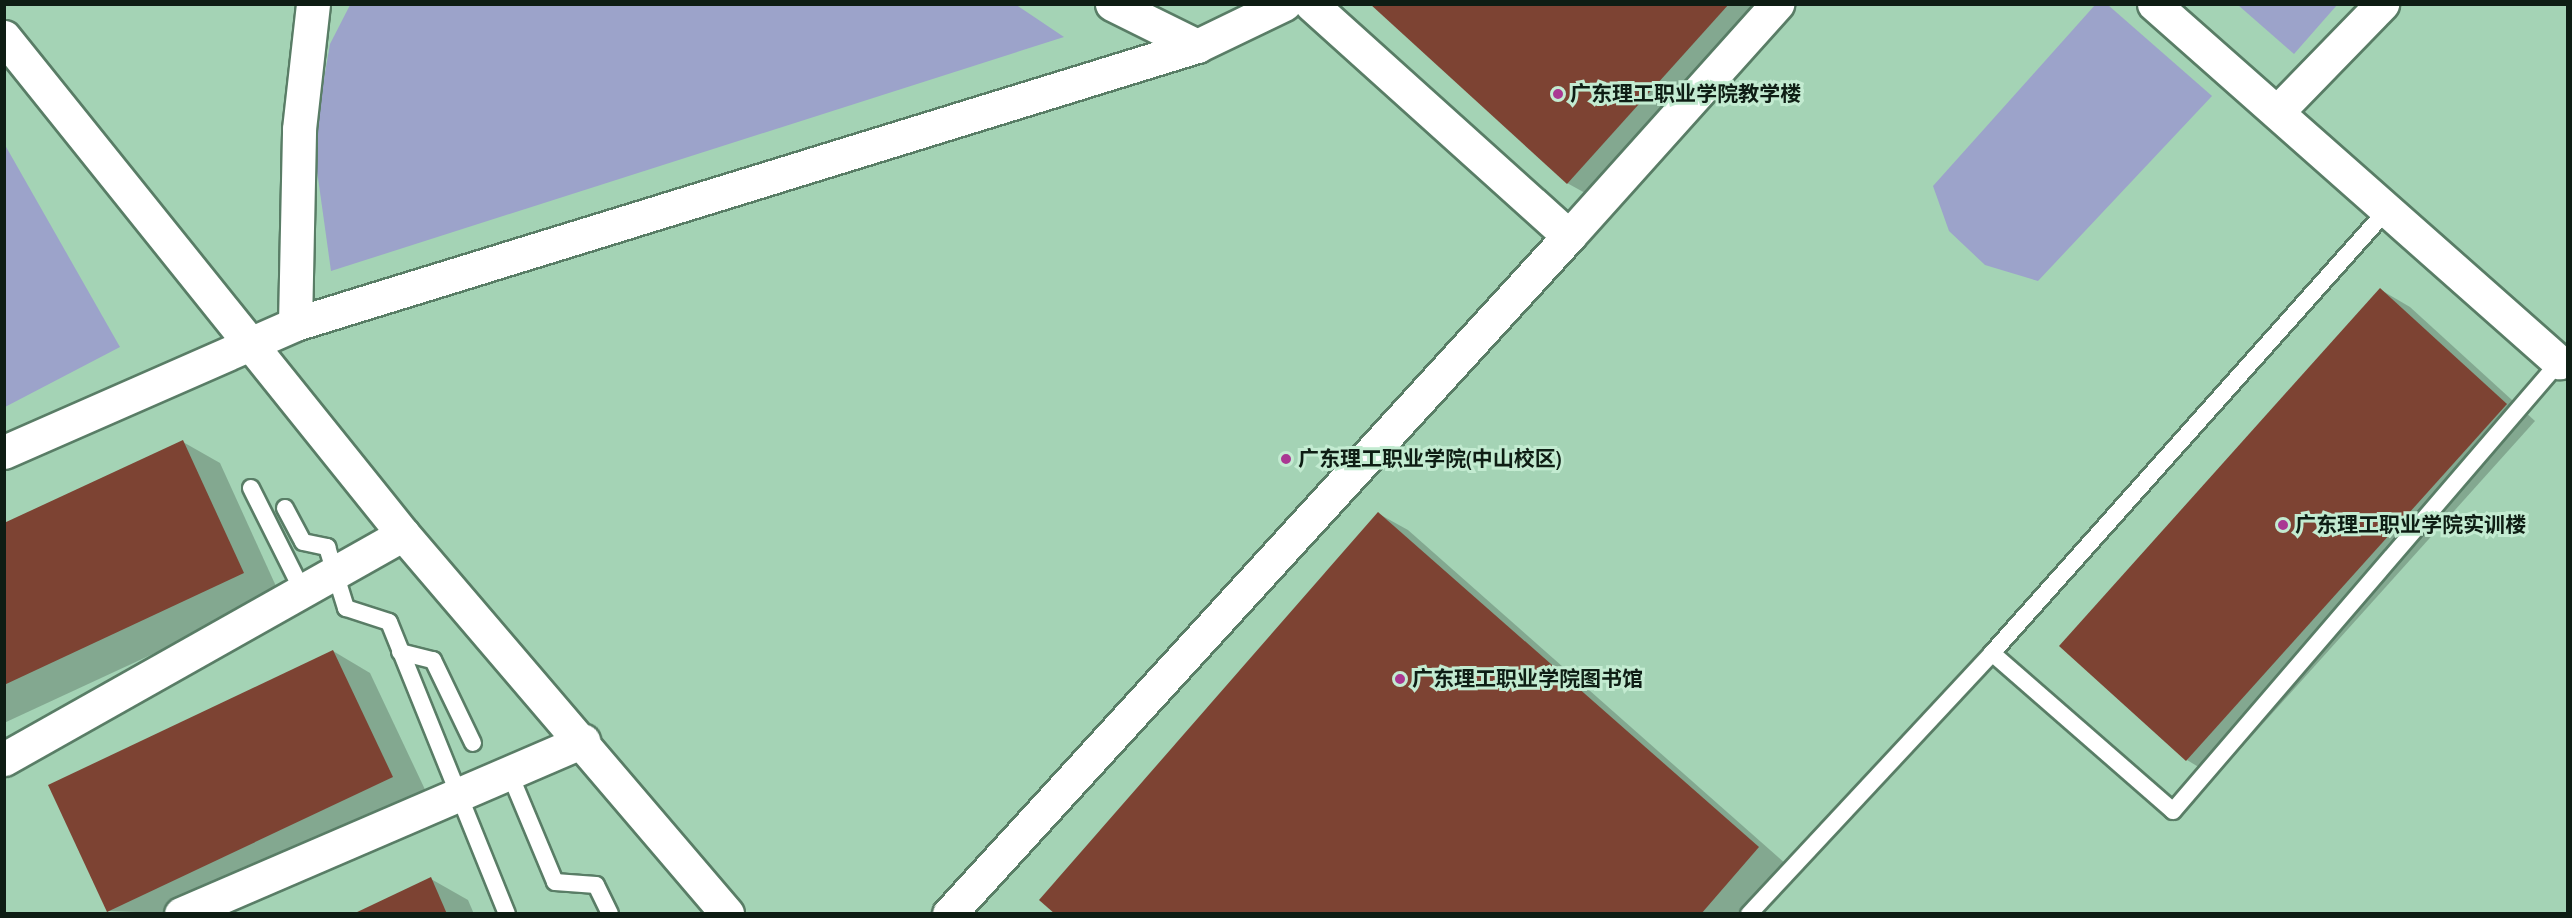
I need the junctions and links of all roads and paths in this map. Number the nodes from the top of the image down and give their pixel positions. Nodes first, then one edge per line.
1 (313, 4) edge
2 (1112, 4) edge
3 (1284, 4) edge
4 (1311, 4) edge
5 (1777, 4) edge
6 (2154, 4) edge
7 (2382, 4) edge
8 (4, 37) edge
9 (1197, 46) junction
10 (2277, 112) junction
11 (2387, 210) junction
12 (1569, 236) junction
13 (295, 324) junction
14 (251, 345) junction
15 (2559, 362) joint
16 (4, 452) edge
17 (250, 488) dead end
18 (285, 508) dead end
19 (403, 534) junction
20 (337, 571) junction
21 (302, 590) junction
22 (400, 652) junction
23 (1992, 653) junction
24 (583, 741) junction
25 (473, 743) dead end
26 (4, 759) edge
27 (509, 772) junction
28 (456, 795) junction
29 (181, 914) edge
30 (507, 914) edge
31 (610, 914) edge
32 (727, 914) edge
33 (948, 914) edge
34 (1749, 914) edge

1 - 13 street
2 - 9 street
3 - 9 street
4 - 12 street
5 - 12 street
6 - 10 street
7 - 10 street
8 - 14 street
9 - 13 street
10 - 11 street
11 - 15 street
11 - 23 lane
12 - 33 street
13 - 14 street
14 - 16 street
14 - 19 street
15 - 23 lane
17 - 21 lane
18 - 20 lane
19 - 20 street
19 - 24 street
20 - 21 street
20 - 22 lane
21 - 26 street
22 - 25 lane
22 - 28 lane
23 - 34 lane
24 - 27 street
24 - 32 street
27 - 28 street
27 - 31 lane
28 - 29 street
28 - 30 lane

